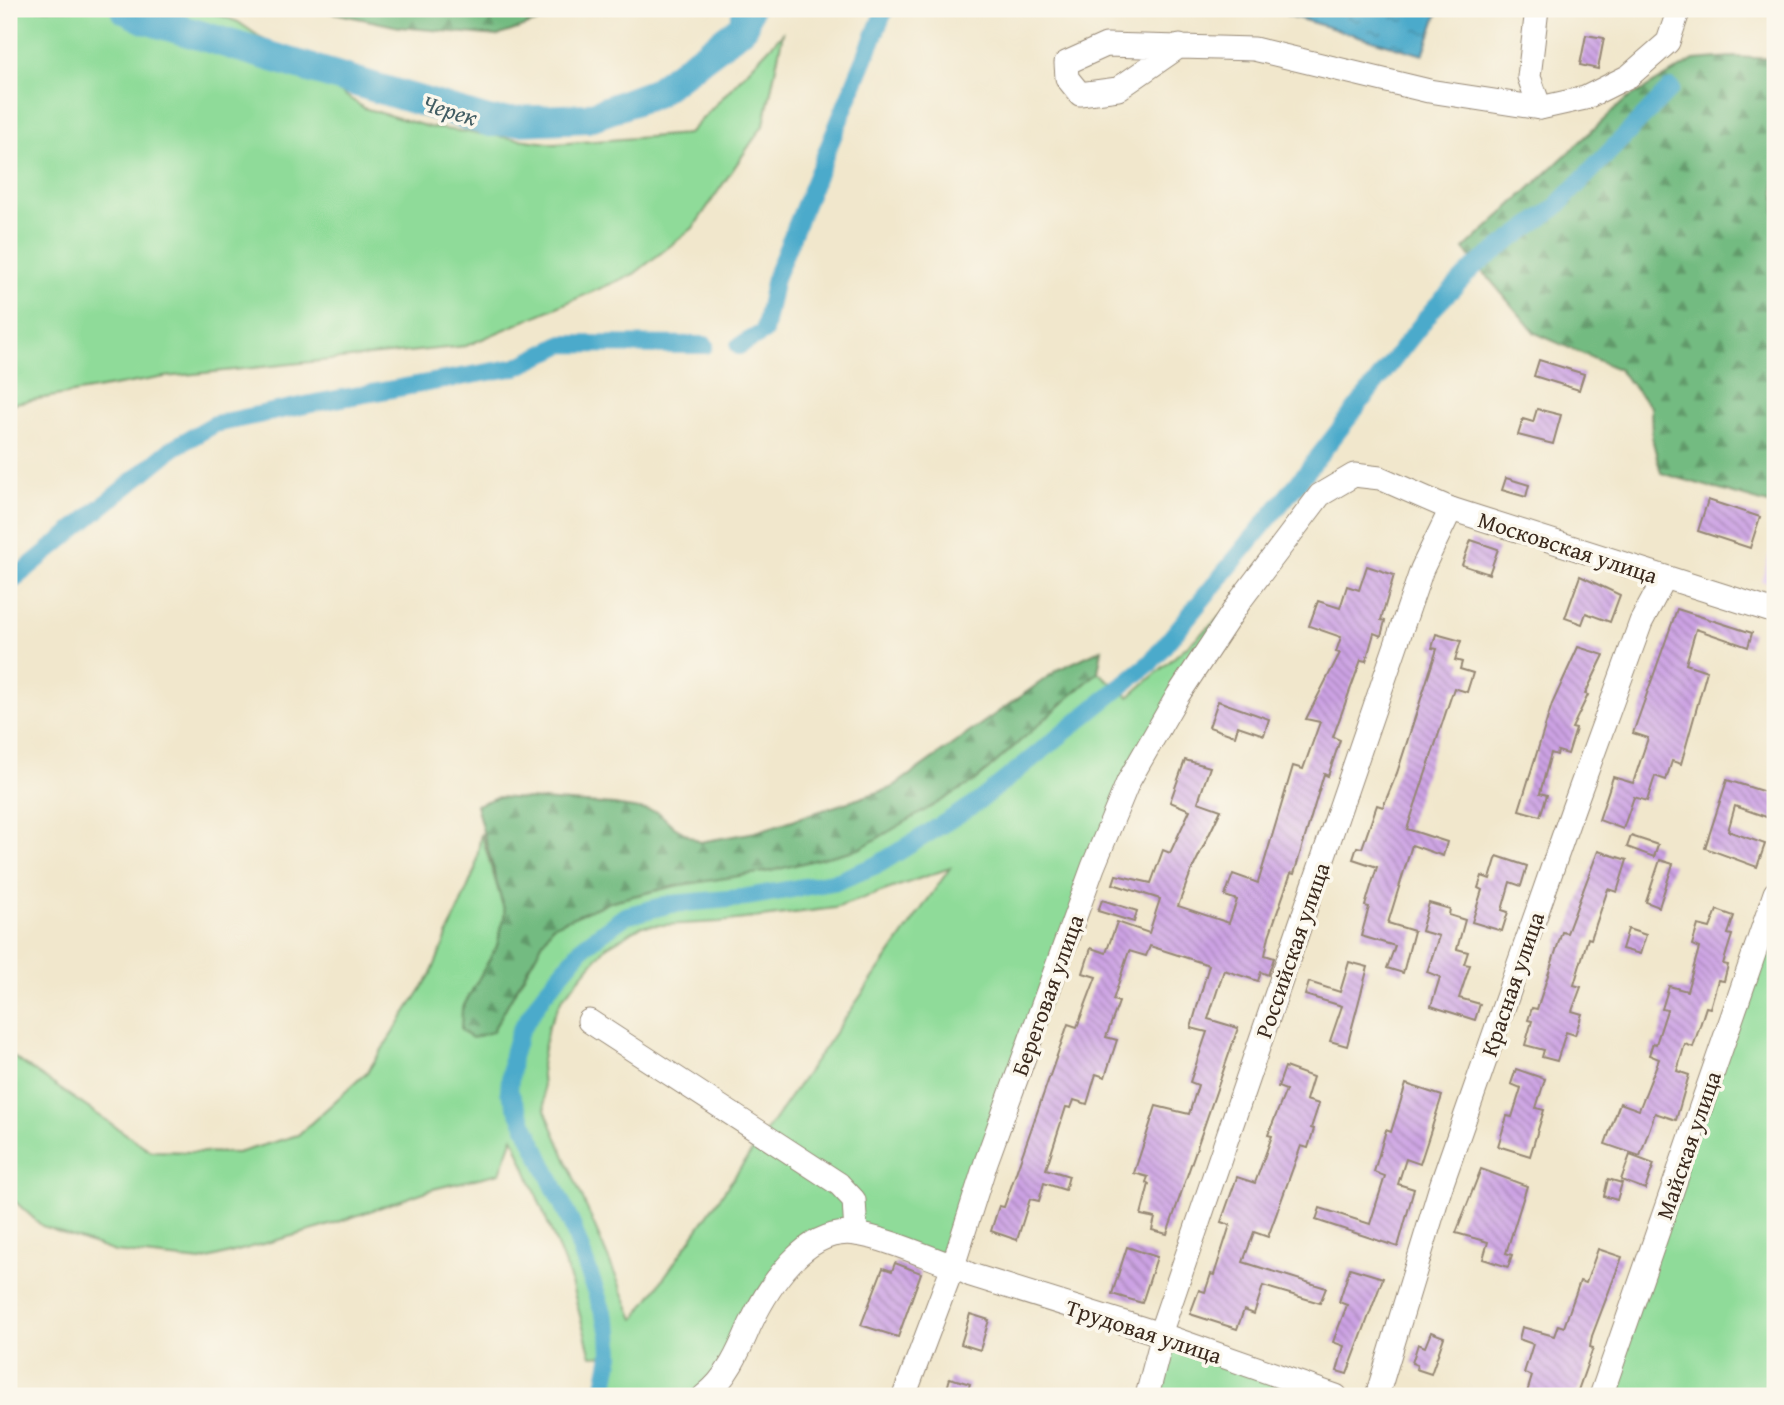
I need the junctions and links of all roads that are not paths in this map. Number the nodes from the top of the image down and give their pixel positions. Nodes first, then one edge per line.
1 (1537, 9) edge
2 (1679, 9) edge
3 (1180, 46) dead end
4 (1540, 108) junction
5 (1363, 474) joint
6 (1451, 509) junction
7 (1664, 579) junction
8 (1775, 612) edge
9 (1775, 893) edge
10 (589, 1021) dead end
11 (856, 1234) junction
12 (953, 1266) junction
13 (1160, 1334) junction
14 (704, 1396) edge
15 (904, 1396) edge
16 (1147, 1396) edge
17 (1336, 1396) edge
18 (1377, 1396) edge
19 (1601, 1396) edge

1 - 4 street
2 - 4 street
3 - 4 street
5 - 6 street, Московская улица
5 - 12 street, Береговая улица
6 - 7 street, Московская улица
6 - 13 street, Российская улица
7 - 8 street, Московская улица
7 - 18 street, Красная улица
9 - 19 street, Майская улица
10 - 11 street
11 - 12 street
11 - 14 street
12 - 13 street, Трудовая улица
12 - 15 street, Береговая улица
13 - 16 street, Российская улица
13 - 17 street, Трудовая улица

